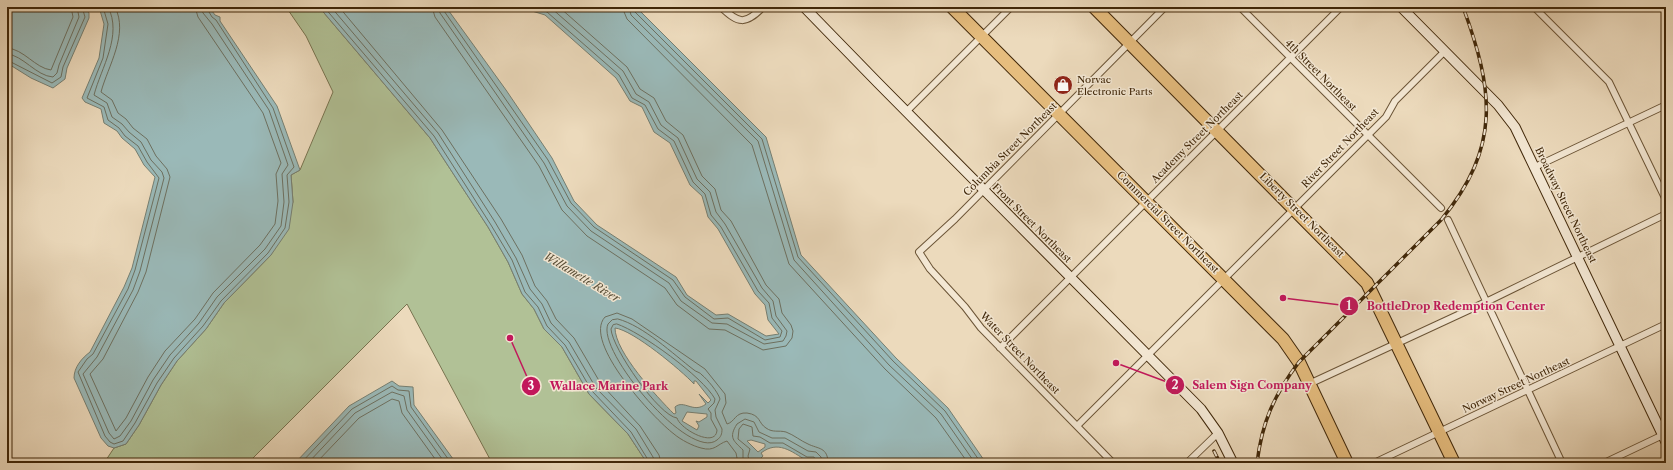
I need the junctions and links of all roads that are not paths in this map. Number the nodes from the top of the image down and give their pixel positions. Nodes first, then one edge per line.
1 (721, 7) edge
2 (763, 7) edge
3 (804, 7) edge
4 (952, 7) edge
5 (1011, 7) edge
6 (1094, 7) edge
7 (1165, 7) edge
8 (1240, 7) edge
9 (1341, 7) edge
10 (1401, 7) edge
11 (1534, 7) edge
12 (982, 36) junction
13 (1130, 42) junction
14 (1445, 51) junction
15 (1289, 58) junction
16 (1666, 105) edge
17 (906, 112) junction
18 (1060, 114) junction
19 (1629, 122) junction
20 (1218, 131) junction
21 (1368, 135) junction
22 (1535, 167) junction
23 (984, 190) junction
24 (1666, 200) edge
25 (1147, 201) junction
26 (1441, 208) dead end
27 (1296, 209) junction
28 (1666, 214) edge
29 (1448, 220) dead end
30 (919, 252) joint
31 (1578, 256) junction
32 (1071, 277) junction
33 (1224, 279) junction
34 (1486, 302) junction
35 (1666, 324) edge
36 (1397, 342) junction
37 (1620, 346) junction
38 (1000, 348) junction
39 (1149, 356) junction
40 (1309, 384) junction
41 (1529, 390) junction
42 (1077, 426) junction
43 (1440, 432) junction
44 (1218, 433) junction
45 (1665, 437) edge
46 (1113, 463) edge
47 (1187, 463) edge
48 (1233, 463) edge
49 (1347, 463) edge
50 (1374, 463) edge
51 (1454, 463) edge
52 (1562, 463) edge
53 (1604, 463) edge

1 - 2 street
3 - 17 street, Front Street Northeast
4 - 12 highway, Commercial Street Northeast
5 - 12 street
6 - 13 highway, Liberty Street Northeast
7 - 13 street, Columbia Street Northeast
8 - 15 street, 4th Street Northeast
9 - 15 street, Academy Street Northeast
10 - 14 street, Broadway Street Northeast
11 - 19 street
12 - 17 street
12 - 18 highway, Commercial Street Northeast
13 - 18 street, Columbia Street Northeast
13 - 20 highway, Liberty Street Northeast
14 - 21 street, River Street Northeast
14 - 22 street, Broadway Street Northeast
15 - 20 street, Academy Street Northeast
15 - 21 street, 4th Street Northeast
16 - 19 street
17 - 23 street, Front Street Northeast
18 - 23 street, Columbia Street Northeast
18 - 25 highway, Commercial Street Northeast
19 - 22 street
19 - 24 street
20 - 25 street, Academy Street Northeast
20 - 27 highway, Liberty Street Northeast
21 - 26 street, 4th Street Northeast
21 - 27 street, River Street Northeast
22 - 31 street, Broadway Street Northeast
23 - 30 street, Columbia Street Northeast
23 - 32 street, Front Street Northeast
25 - 32 street, Academy Street Northeast
25 - 33 highway, Commercial Street Northeast
27 - 33 street, River Street Northeast
27 - 36 highway, Liberty Street Northeast
28 - 31 street
29 - 34 street
30 - 38 street, Water Street Northeast
31 - 34 street
31 - 37 street, Broadway Street Northeast
32 - 38 street, Academy Street Northeast
32 - 39 street, Front Street Northeast
33 - 39 street, River Street Northeast
33 - 40 highway, Commercial Street Northeast
34 - 36 street
34 - 41 street
35 - 37 street, Norway Street Northeast
36 - 40 street
36 - 43 highway, Liberty Street Northeast
37 - 41 street, Norway Street Northeast
37 - 45 street, Broadway Street Northeast
38 - 42 street, Water Street Northeast
39 - 42 street, River Street Northeast
39 - 44 street, Front Street Northeast
40 - 49 highway, Commercial Street Northeast
41 - 43 street, Norway Street Northeast
41 - 52 street
42 - 46 street, Water Street Northeast
43 - 50 street, Norway Street Northeast
43 - 51 highway, Liberty Street Northeast
44 - 47 street
44 - 48 street, Front Street Northeast
45 - 53 street

